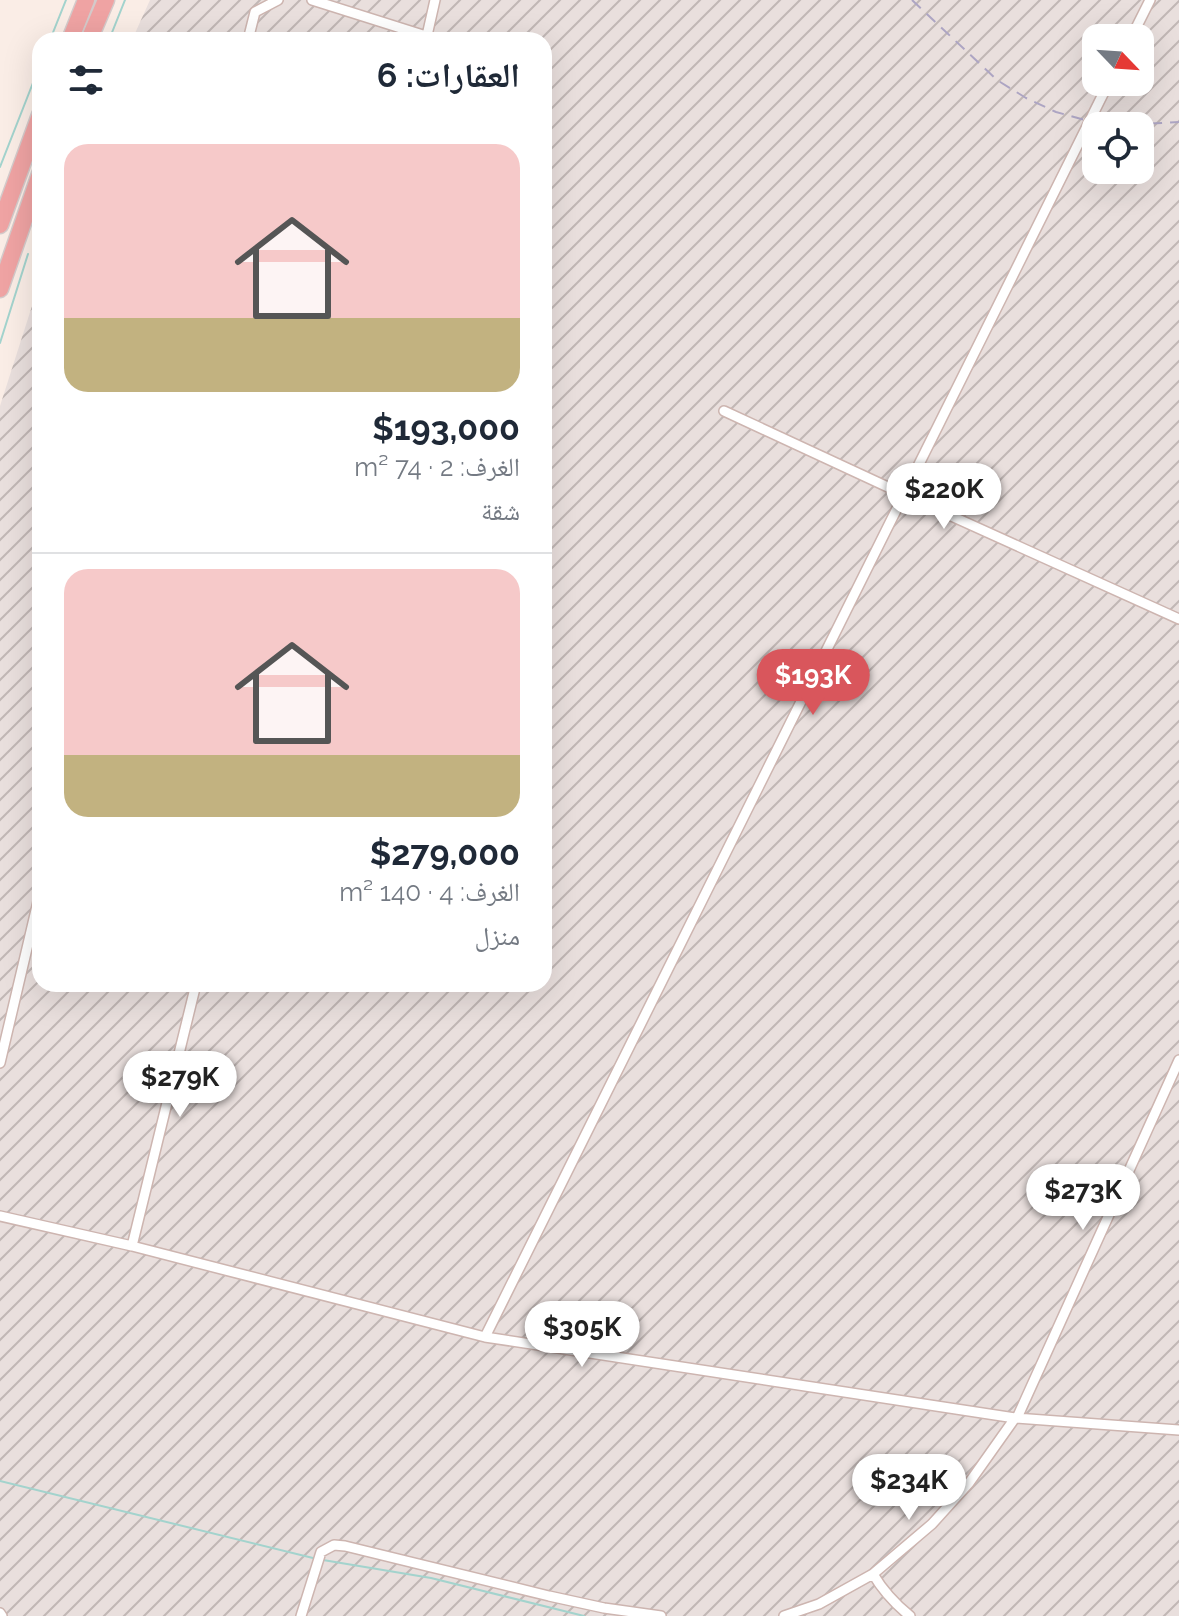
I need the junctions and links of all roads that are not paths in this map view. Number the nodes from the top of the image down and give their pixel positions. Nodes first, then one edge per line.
1 (86, 0) edge
2 (106, 0) edge
3 (278, 0) edge
4 (312, 0) edge
5 (435, 0) edge
6 (1150, 0) edge
7 (1138, 24) edge
8 (73, 32) edge
9 (92, 32) edge
10 (250, 32) edge
11 (408, 32) edge
12 (427, 32) edge
13 (1102, 96) edge
14 (32, 137) edge
15 (32, 197) edge
16 (0, 225) edge
17 (0, 289) edge
18 (724, 411) dead end
19 (905, 495) junction
20 (1179, 619) edge
21 (32, 927) edge
22 (194, 992) edge
23 (1179, 1060) edge
24 (0, 1063) edge
25 (0, 1216) edge
26 (132, 1246) junction
27 (485, 1337) junction
28 (1016, 1418) junction
29 (1179, 1430) edge
30 (873, 1574) junction
31 (301, 1616) edge
32 (661, 1616) edge
33 (784, 1616) edge
34 (910, 1616) edge

1 - 8 highway
2 - 9 highway
3 - 10 street
4 - 11 street
5 - 12 street
6 - 7 street
13 - 19 street
14 - 16 highway
15 - 17 highway
18 - 19 street
19 - 20 street
19 - 27 street
21 - 24 street
22 - 26 street
23 - 28 street
25 - 26 street
26 - 27 street
27 - 28 street
28 - 29 street
28 - 30 street
30 - 33 street
30 - 34 street
31 - 32 street

